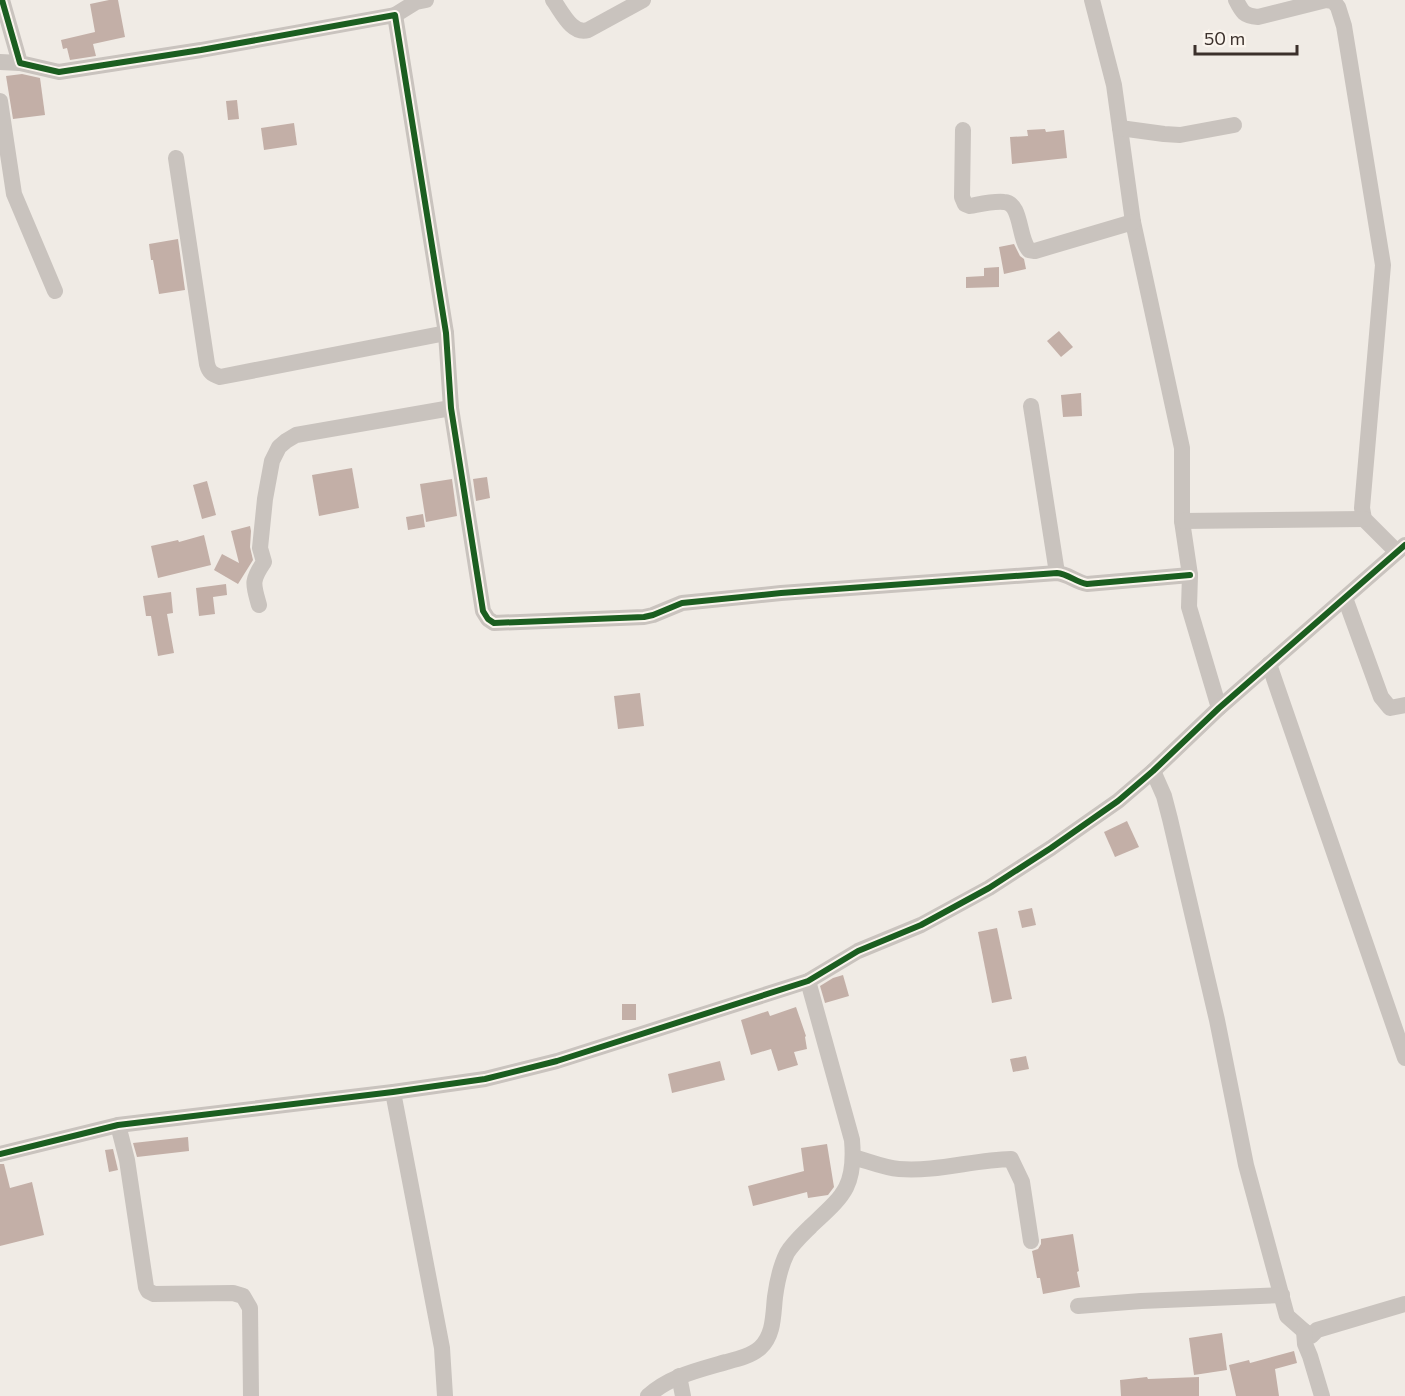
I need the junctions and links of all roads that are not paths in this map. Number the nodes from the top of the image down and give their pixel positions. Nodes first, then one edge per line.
1 (2, 0) edge
2 (553, 0) edge
3 (643, 0) edge
4 (1092, 0) edge
5 (1236, 0) edge
6 (419, 1) edge
7 (395, 15) junction
8 (0, 62) edge
9 (20, 63) junction
10 (0, 101) edge
11 (1234, 125) dead end
12 (1120, 128) junction
13 (963, 130) dead end
14 (176, 158) dead end
15 (7, 195) edge
16 (1133, 222) junction
17 (55, 291) dead end
18 (447, 333) junction
19 (1031, 406) dead end
20 (451, 408) junction
21 (1364, 519) junction
22 (1182, 521) junction
23 (1401, 548) edge
24 (1057, 573) junction
25 (1190, 575) junction
26 (1345, 598) junction
27 (259, 605) dead end
28 (1269, 664) junction
29 (1405, 705) edge
30 (1219, 708) junction
31 (1153, 771) junction
32 (808, 981) junction
33 (1405, 1058) edge
34 (393, 1092) junction
35 (118, 1125) junction
36 (0, 1154) edge
37 (853, 1157) junction
38 (1031, 1241) dead end
39 (1282, 1295) junction
40 (1405, 1304) edge
41 (1078, 1306) dead end
42 (1304, 1331) junction
43 (679, 1376) junction
44 (251, 1396) edge
45 (445, 1396) edge
46 (648, 1396) edge
47 (683, 1396) edge
48 (1322, 1396) edge

1 - 9 street
2 - 3 street
4 - 12 street
5 - 21 street
6 - 7 street
7 - 9 street
7 - 18 street
8 - 9 street
10 - 15 street
11 - 12 street
12 - 16 street
13 - 16 street
14 - 18 street
15 - 17 street
16 - 22 street
18 - 20 street
19 - 24 street
20 - 24 street
20 - 27 street
21 - 22 street
21 - 23 street
22 - 25 street
23 - 26 street
24 - 25 street
25 - 30 street
26 - 28 street
26 - 29 street
28 - 30 street
28 - 33 street
30 - 31 street
31 - 32 street
31 - 39 street
32 - 34 street
32 - 37 street
34 - 35 street
34 - 45 street
35 - 36 street
35 - 44 street
37 - 38 street
37 - 43 street
39 - 41 street
39 - 42 street
40 - 42 street
42 - 48 street
43 - 46 street
43 - 47 street

